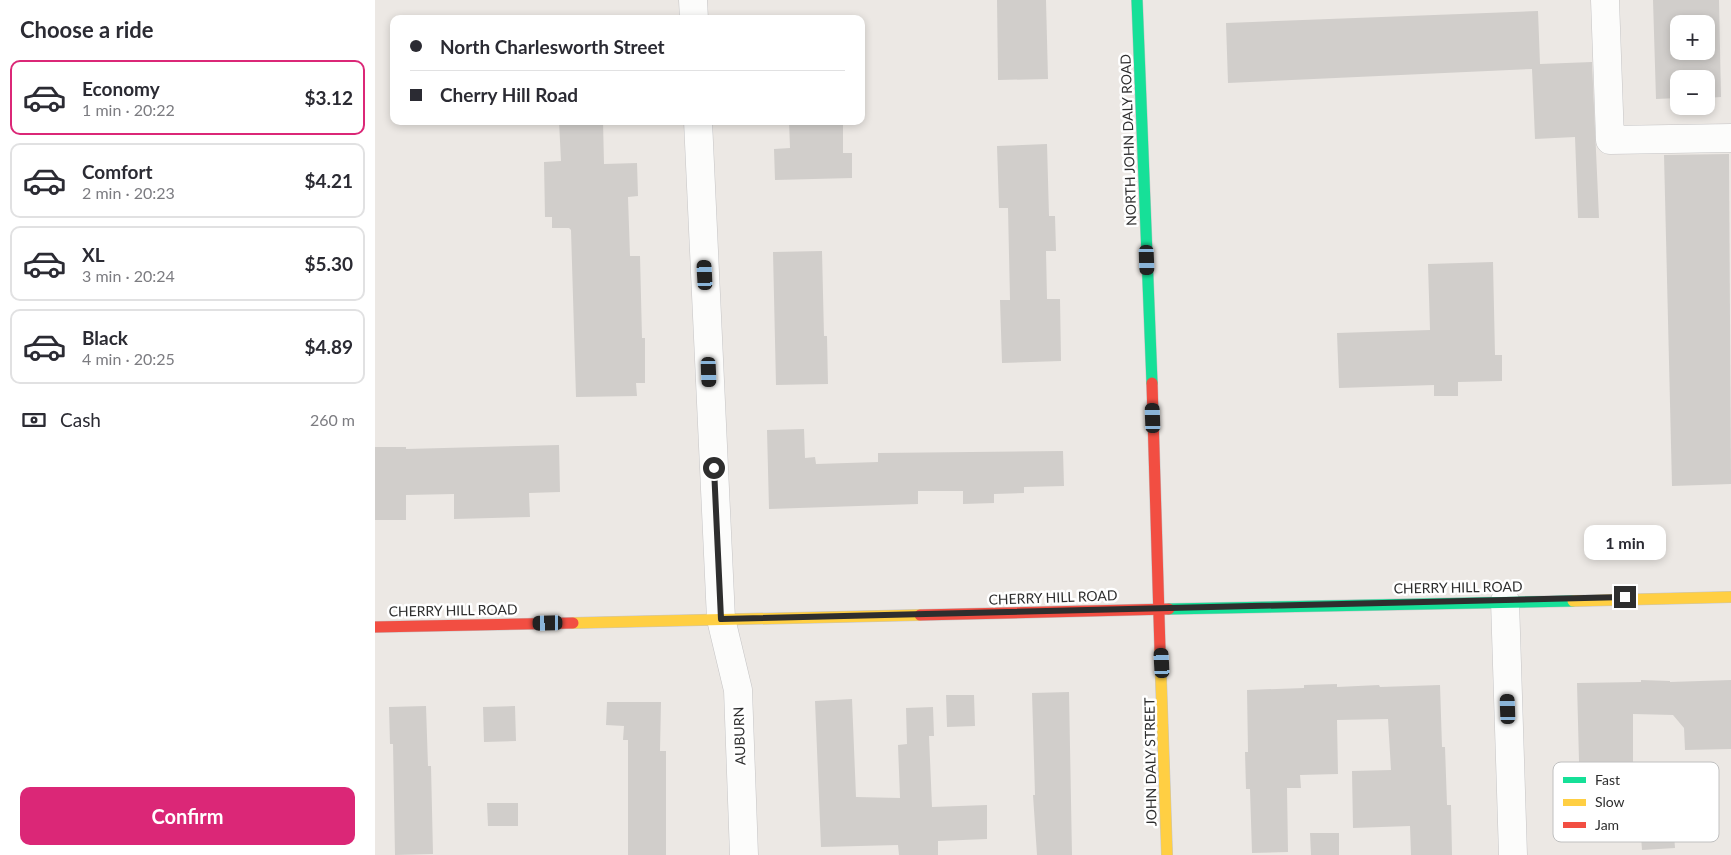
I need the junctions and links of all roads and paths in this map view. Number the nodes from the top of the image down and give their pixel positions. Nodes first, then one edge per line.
1 (693, 0) edge
2 (1137, 0) edge
3 (1605, 0) edge
4 (694, 15) edge
5 (698, 125) edge
6 (1731, 138) edge
7 (1731, 597) edge
8 (1505, 601) junction
9 (1159, 608) junction
10 (721, 619) junction
11 (375, 627) edge
12 (744, 855) edge
13 (1167, 855) edge
14 (1513, 855) edge

1 - 4 street
2 - 9 main road, NORTH JOHN DALY ROAD
3 - 6 street
5 - 10 street, AUBURN
7 - 8 main road, CHERRY HILL ROAD
8 - 9 main road, CHERRY HILL ROAD
8 - 14 street
9 - 10 main road, CHERRY HILL ROAD
9 - 13 main road, JOHN DALY STREET
10 - 11 main road, CHERRY HILL ROAD
10 - 12 street, AUBURN

